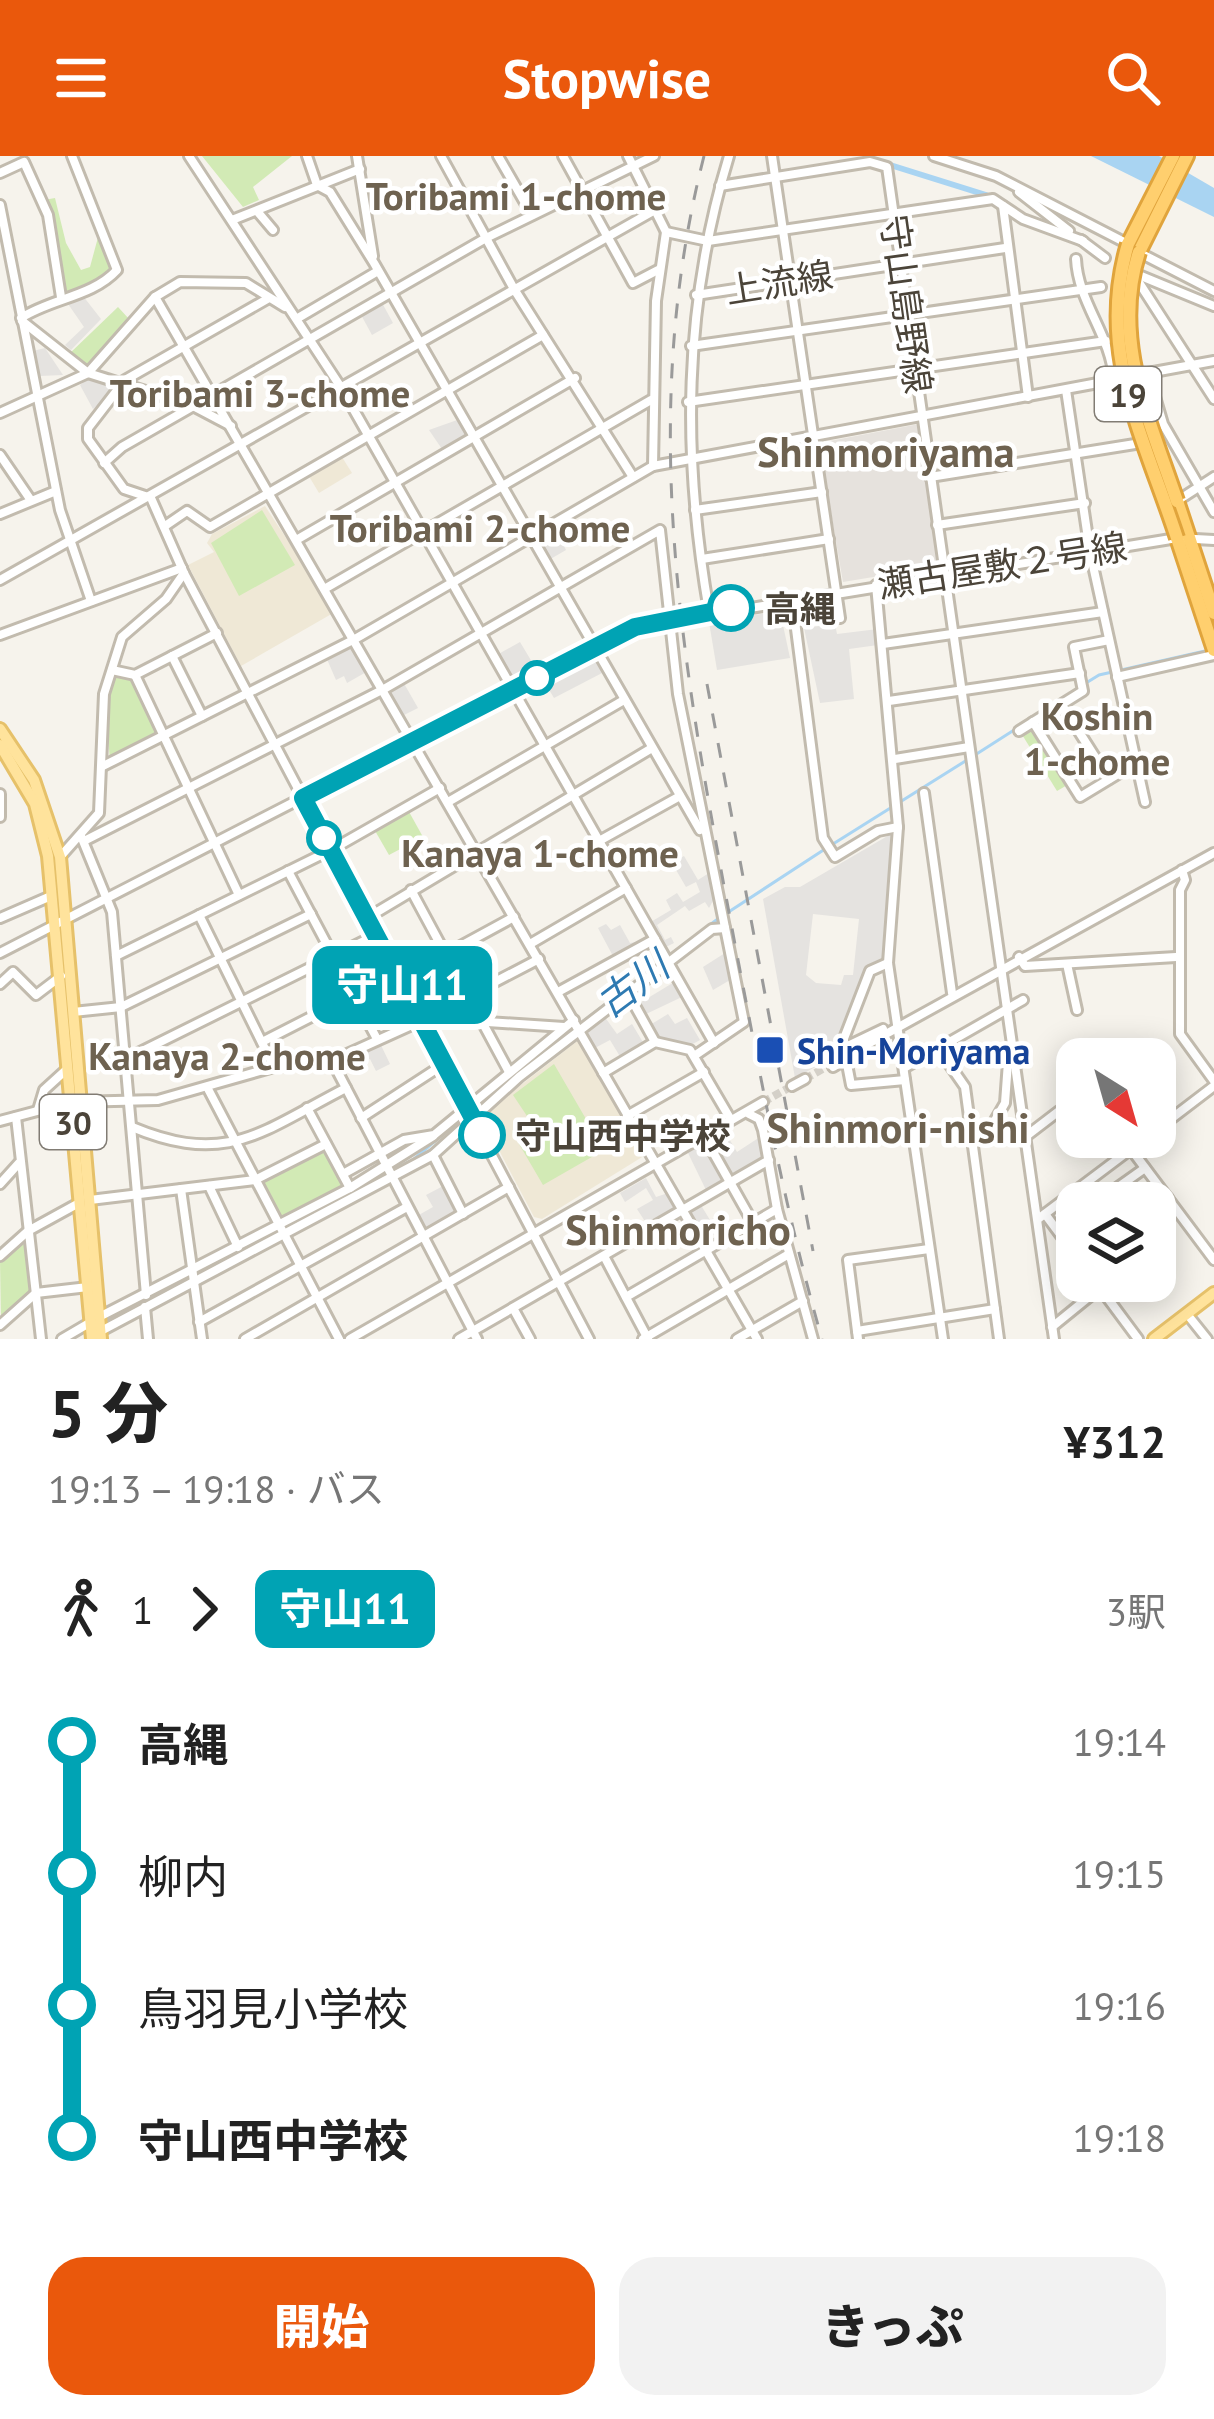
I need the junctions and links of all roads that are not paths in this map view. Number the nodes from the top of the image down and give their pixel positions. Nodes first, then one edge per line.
1 (72, 156) edge
2 (189, 156) edge
3 (307, 156) edge
4 (357, 156) edge
5 (441, 156) edge
6 (498, 156) edge
7 (563, 156) edge
8 (628, 156) edge
9 (654, 156) edge
10 (730, 156) edge
11 (772, 156) edge
12 (855, 156) edge
13 (934, 156) edge
14 (1173, 156) edge
15 (1187, 156) edge
16 (870, 161) junction
17 (633, 166) junction
18 (360, 169) junction
19 (0, 173) edge
20 (775, 177) junction
21 (1004, 180) junction
22 (316, 185) junction
23 (720, 186) junction
24 (582, 191) junction
25 (0, 205) edge
26 (1003, 205) junction
27 (655, 210) junction
28 (257, 211) junction
29 (895, 214) junction
30 (532, 215) junction
31 (232, 220) junction
32 (273, 230) dead end
33 (782, 231) junction
34 (666, 232) junction
35 (607, 234) junction
36 (486, 238) junction
37 (708, 241) junction
38 (1082, 241) junction
39 (3, 242) edge
40 (1005, 248) junction
41 (1133, 248) junction
42 (1106, 258) dead end
43 (1076, 260) dead end
44 (902, 264) junction
45 (376, 267) junction
46 (660, 269) junction
47 (790, 280) junction
48 (1101, 287) dead end
49 (514, 289) junction
50 (1079, 289) junction
51 (1214, 291) edge
52 (390, 294) junction
53 (696, 295) junction
54 (61, 297) junction
55 (155, 297) junction
56 (269, 298) junction
57 (1013, 300) junction
58 (1214, 306) edge
59 (294, 314) junction
60 (908, 315) junction
61 (21, 319) junction
62 (797, 331) junction
63 (543, 335) junction
64 (311, 340) junction
65 (1106, 341) junction
66 (418, 342) junction
67 (186, 345) junction
68 (691, 346) junction
69 (1022, 353) junction
70 (1214, 361) edge
71 (1193, 365) junction
72 (916, 368) junction
73 (88, 374) junction
74 (575, 378) junction
75 (805, 384) junction
76 (122, 386) junction
77 (342, 389) junction
78 (1066, 390) junction
79 (446, 391) junction
80 (214, 394) junction
81 (37, 396) junction
82 (1028, 397) junction
83 (1214, 399) edge
84 (652, 400) junction
85 (688, 402) junction
86 (193, 406) junction
87 (0, 413) edge
88 (923, 417) junction
89 (233, 427) junction
90 (604, 428) junction
91 (368, 436) junction
92 (473, 438) junction
93 (813, 438) junction
94 (1135, 444) dead end
95 (244, 445) junction
96 (1077, 454) junction
97 (0, 455) edge
98 (690, 459) junction
99 (104, 463) junction
100 (653, 466) junction
101 (633, 477) junction
102 (930, 477) junction
103 (1214, 477) edge
104 (394, 483) junction
105 (501, 487) junction
106 (1198, 487) junction
107 (56, 491) junction
108 (270, 492) junction
109 (822, 492) junction
110 (30, 499) junction
111 (151, 499) junction
112 (1177, 501) junction
113 (1084, 502) junction
114 (695, 510) junction
115 (1214, 512) edge
116 (0, 514) edge
117 (937, 525) junction
118 (165, 526) junction
119 (422, 532) junction
120 (530, 537) junction
121 (298, 539) junction
122 (829, 539) junction
123 (1183, 539) junction
124 (1214, 540) edge
125 (68, 541) junction
126 (1090, 552) junction
127 (702, 559) junction
128 (183, 570) junction
129 (944, 574) junction
130 (0, 580) edge
131 (450, 584) junction
132 (876, 585) junction
133 (558, 587) junction
134 (326, 588) junction
135 (835, 591) junction
136 (792, 598) junction
137 (91, 601) junction
138 (709, 611) junction
139 (1103, 612) junction
140 (1214, 613) edge
141 (670, 618) junction
142 (840, 618) dead end
143 (217, 633) junction
144 (478, 633) junction
145 (953, 634) junction
146 (0, 635) edge
147 (355, 639) junction
148 (1108, 640) junction
149 (883, 644) junction
150 (594, 648) junction
151 (1214, 652) edge
152 (172, 656) junction
153 (112, 670) junction
154 (1116, 673) junction
155 (135, 675) junction
156 (1082, 682) junction
157 (384, 689) junction
158 (512, 691) junction
159 (961, 691) junction
160 (249, 692) junction
161 (625, 700) junction
162 (889, 701) junction
163 (1062, 704) junction
164 (202, 716) junction
165 (1033, 722) junction
166 (0, 728) edge
167 (1019, 731) dead end
168 (164, 735) junction
169 (414, 743) junction
170 (276, 744) junction
171 (0, 745) edge
172 (544, 746) junction
173 (652, 748) junction
174 (972, 756) junction
175 (895, 759) junction
176 (1136, 763) junction
177 (103, 766) junction
178 (1109, 779) junction
179 (440, 788) junction
180 (189, 790) junction
181 (924, 793) dead end
182 (0, 794) edge
183 (572, 795) junction
184 (680, 796) junction
185 (303, 798) junction
186 (448, 802) junction
187 (1144, 802) dead end
188 (0, 817) edge
189 (898, 827) junction
190 (704, 837) junction
191 (83, 838) junction
192 (598, 841) junction
193 (214, 842) junction
194 (331, 850) junction
195 (476, 850) junction
196 (1214, 853) edge
197 (60, 857) junction
198 (288, 871) junction
199 (1181, 871) junction
200 (626, 888) junction
201 (411, 890) junction
202 (52, 895) junction
203 (239, 895) junction
204 (109, 896) junction
205 (311, 914) junction
206 (199, 915) junction
207 (367, 917) junction
208 (514, 917) junction
209 (0, 918) edge
210 (61, 919) junction
211 (724, 926) junction
212 (376, 934) junction
213 (655, 939) junction
214 (530, 944) junction
215 (0, 953) edge
216 (445, 955) junction
217 (116, 956) junction
218 (333, 956) junction
219 (1177, 957) junction
220 (220, 958) junction
221 (539, 959) junction
222 (667, 960) junction
223 (1022, 962) junction
224 (888, 963) junction
225 (1066, 964) junction
226 (1003, 966) junction
227 (61, 976) junction
228 (400, 980) junction
229 (0, 984) edge
230 (558, 992) junction
231 (952, 993) junction
232 (354, 995) junction
233 (629, 995) junction
234 (468, 996) junction
235 (1023, 1000) dead end
236 (242, 1001) junction
237 (1007, 1004) junction
238 (122, 1007) junction
239 (1077, 1010) dead end
240 (73, 1012) junction
241 (421, 1020) junction
242 (574, 1020) junction
243 (483, 1023) junction
244 (898, 1025) junction
245 (564, 1028) junction
246 (580, 1032) junction
247 (377, 1039) junction
248 (262, 1042) junction
249 (655, 1042) junction
250 (714, 1043) junction
251 (940, 1051) junction
252 (697, 1054) junction
253 (840, 1057) junction
254 (1015, 1058) junction
255 (126, 1059) junction
256 (332, 1061) junction
257 (444, 1064) junction
258 (274, 1067) junction
259 (69, 1068) junction
260 (904, 1068) junction
261 (508, 1070) junction
262 (704, 1072) junction
263 (603, 1073) junction
264 (805, 1079) tunnel mouth
265 (905, 1080) junction
266 (1214, 1083) edge
267 (792, 1086) tunnel mouth
268 (206, 1087) junction
269 (346, 1088) junction
270 (76, 1101) junction
271 (129, 1101) junction
272 (763, 1102) tunnel mouth
273 (307, 1108) junction
274 (38, 1112) junction
275 (470, 1112) junction
276 (1056, 1113) edge
277 (1176, 1114) edge
278 (627, 1116) junction
279 (16, 1118) junction
280 (361, 1118) junction
281 (731, 1120) junction
282 (0, 1121) edge
283 (132, 1127) junction
284 (990, 1129) dead end
285 (434, 1135) junction
286 (704, 1136) junction
287 (1025, 1137) junction
288 (326, 1144) junction
289 (236, 1145) junction
290 (380, 1154) junction
291 (433, 1155) junction
292 (1119, 1158) edge
293 (1138, 1158) edge
294 (769, 1160) junction
295 (20, 1161) junction
296 (655, 1164) junction
297 (386, 1168) junction
298 (1145, 1168) junction
299 (343, 1174) junction
300 (392, 1178) junction
301 (254, 1180) junction
302 (1125, 1182) edge
303 (1156, 1182) edge
304 (730, 1183) junction
305 (0, 1184) edge
306 (209, 1186) junction
307 (509, 1187) junction
308 (350, 1188) junction
309 (181, 1189) junction
310 (137, 1194) junction
311 (85, 1201) junction
312 (407, 1207) junction
313 (777, 1209) junction
314 (1176, 1209) edge
315 (682, 1210) junction
316 (463, 1214) junction
317 (1041, 1217) junction
318 (753, 1223) junction
319 (28, 1231) junction
320 (281, 1231) junction
321 (534, 1233) junction
322 (1056, 1234) edge
323 (424, 1238) junction
324 (238, 1246) junction
325 (929, 1249) junction
326 (706, 1250) junction
327 (789, 1254) junction
328 (0, 1256) edge
329 (604, 1256) junction
330 (1214, 1260) edge
331 (300, 1266) junction
332 (190, 1272) junction
333 (559, 1282) junction
334 (448, 1283) junction
335 (192, 1285) junction
336 (89, 1286) junction
337 (729, 1289) junction
338 (36, 1293) junction
339 (1214, 1293) edge
340 (146, 1295) junction
341 (626, 1297) junction
342 (317, 1298) junction
343 (803, 1301) junction
344 (1079, 1302) edge
345 (1112, 1302) edge
346 (145, 1307) junction
347 (513, 1308) junction
348 (995, 1309) junction
349 (1187, 1314) junction
350 (940, 1319) junction
351 (199, 1322) junction
352 (0, 1325) edge
353 (1052, 1327) junction
354 (884, 1328) junction
355 (95, 1332) edge
356 (475, 1335) edge
357 (754, 1335) edge
358 (858, 1335) edge
359 (646, 1338) edge
360 (1210, 1338) edge
361 (41, 1339) edge
362 (62, 1339) edge
363 (148, 1339) edge
364 (202, 1339) edge
365 (245, 1339) edge
366 (339, 1339) edge
367 (350, 1339) edge
368 (459, 1339) edge
369 (530, 1339) edge
370 (589, 1339) edge
371 (737, 1339) edge
372 (813, 1339) edge
373 (886, 1339) edge
374 (944, 1339) edge
375 (999, 1339) edge
376 (1054, 1339) edge
377 (1138, 1339) edge
378 (1154, 1339) edge

1 - 54 street
2 - 31 street
3 - 22 street
4 - 18 street
5 - 36 street
6 - 30 street
7 - 24 street
8 - 17 street
9 - 17 street
10 - 23 street
11 - 20 street
12 - 16 street
13 - 21 street
14 - 41 highway, 19
15 - 41 highway, 19
16 - 20 street
16 - 29 street, 守山島野線
17 - 24 street
17 - 27 street
18 - 22 street
18 - 45 street
19 - 54 street
20 - 23 street
20 - 33 street
21 - 38 street
21 - 41 street
22 - 28 street
22 - 45 street
23 - 37 street
24 - 30 street
24 - 35 street
25 - 39 street
26 - 29 street
26 - 38 street
26 - 40 street
27 - 34 street
27 - 35 street
28 - 31 street
28 - 32 street
29 - 33 street
29 - 44 street, 守山島野線
30 - 36 street
31 - 59 street
33 - 37 street
33 - 47 street
34 - 37 street
34 - 46 street
35 - 46 street
35 - 49 street
36 - 49 street
36 - 52 street
37 - 53 street
38 - 42 street
39 - 61 street
40 - 44 street, 上流線
40 - 57 street
41 - 51 street
41 - 112 highway, 19, bridge
41 - 123 highway, 19, bridge
43 - 50 street
44 - 47 street, 上流線
44 - 60 street, 守山島野線
45 - 52 street
45 - 59 street
46 - 84 street
47 - 53 street, 上流線
47 - 62 street
48 - 50 street
49 - 63 street
49 - 66 street
50 - 57 street
50 - 65 street
52 - 64 street
52 - 66 street
53 - 68 street
54 - 61 street
55 - 56 street
55 - 67 street
55 - 73 street
56 - 59 street
56 - 67 street
57 - 60 street
57 - 69 street
58 - 71 street
59 - 64 street
60 - 62 street
60 - 72 street, 守山島野線
61 - 73 street
61 - 81 street
62 - 68 street
62 - 75 street
63 - 74 street
63 - 79 street
64 - 77 street
64 - 80 street
65 - 69 street
65 - 78 street
66 - 77 street
66 - 79 street
67 - 76 street
67 - 80 street
68 - 85 street
69 - 72 street
69 - 82 street
70 - 71 street
71 - 83 street
71 - 106 street
72 - 75 street
72 - 88 street, 守山島野線
73 - 76 street
73 - 81 street
74 - 90 street
74 - 92 street
75 - 85 street
75 - 93 street
76 - 86 street
76 - 99 street
77 - 91 street
77 - 95 street
78 - 82 street
78 - 96 street
79 - 91 street
79 - 92 street
80 - 86 street
80 - 89 street
81 - 87 street
81 - 107 street
82 - 88 street
84 - 90 street
84 - 100 street
85 - 98 street
86 - 89 street
86 - 99 street
88 - 93 street
88 - 102 street, 守山島野線
89 - 95 street
90 - 101 street
90 - 105 street
91 - 104 street
91 - 108 street
92 - 104 street
92 - 105 street
93 - 98 street
93 - 109 street
94 - 96 street
95 - 108 street
95 - 111 street
96 - 102 street
96 - 113 street
97 - 110 street
98 - 100 street
98 - 114 street
99 - 111 street
100 - 101 street
101 - 120 street
102 - 117 street, 守山島野線
103 - 106 street
104 - 119 street
104 - 121 street
105 - 119 street
105 - 120 street
106 - 112 street
106 - 115 street
107 - 110 street
107 - 125 street
108 - 118 street
108 - 121 street
109 - 114 street
109 - 122 street
110 - 116 street
111 - 118 street
111 - 125 street
112 - 123 highway, 19
113 - 117 street
113 - 126 street
114 - 127 street
117 - 129 street, 守山島野線
118 - 128 street
119 - 131 street
119 - 134 street
120 - 131 street
120 - 133 street
121 - 134 street
122 - 127 street
122 - 135 street
123 - 124 street, 瀬古屋敷２号線
123 - 126 street, 瀬古屋敷２号線
123 - 140 highway, 19
123 - 151 highway, 19
125 - 130 street
125 - 137 street
126 - 129 street, 瀬古屋敷２号線
126 - 139 street
127 - 138 street
128 - 137 street
128 - 143 street
128 - 153 street
129 - 132 street, 瀬古屋敷２号線
129 - 145 street, 守山島野線
131 - 144 street
131 - 147 street
132 - 135 street, 瀬古屋敷２号線
132 - 149 street
133 - 141 street
133 - 144 street
133 - 150 street
134 - 147 street
135 - 136 street, 瀬古屋敷２号線
135 - 142 street
136 - 138 street, 瀬古屋敷２号線
136 - 189 street
137 - 146 street
138 - 141 street, 瀬古屋敷２号線
139 - 145 street
139 - 148 street
141 - 150 street, 瀬古屋敷２号線
141 - 190 street
143 - 152 street
143 - 160 street
144 - 157 street
144 - 158 street
145 - 149 street
145 - 159 street, 守山島野線
147 - 157 street
147 - 160 street
148 - 154 street
148 - 156 street
149 - 162 street
150 - 158 street, 瀬古屋敷２号線
150 - 161 street
151 - 154 street
152 - 155 street
152 - 164 street
153 - 155 street
153 - 177 street
154 - 176 street
155 - 168 street
156 - 159 street
156 - 163 street
157 - 169 street
157 - 170 street
158 - 169 street, 瀬古屋敷２号線
158 - 172 street
159 - 162 street
159 - 174 street, 守山島野線
160 - 164 street
160 - 170 street
161 - 172 street
161 - 173 street
162 - 175 street
163 - 165 street
163 - 178 street
164 - 168 street
165 - 167 street
165 - 178 street
166 - 197 main road, 30
168 - 177 street
168 - 180 street
169 - 179 street
169 - 185 street, 瀬古屋敷２号線
170 - 180 street
170 - 185 street
171 - 202 main road, 30
172 - 183 street
172 - 186 street
173 - 183 street
173 - 184 street
174 - 175 street
174 - 226 street, 守山島野線
175 - 189 street
176 - 178 street
176 - 187 street
177 - 191 street
179 - 186 street
179 - 194 street
180 - 191 street
180 - 193 street
181 - 231 street
182 - 188 street
183 - 192 street
183 - 195 street
184 - 190 street
184 - 192 street
185 - 193 street, 瀬古屋敷２号線
185 - 194 street
186 - 195 street
189 - 224 street
190 - 211 street
191 - 197 street
191 - 204 street
192 - 200 street
193 - 203 street
193 - 204 street, 瀬古屋敷２号線
194 - 198 street
194 - 207 street
195 - 201 street
195 - 208 street
196 - 199 street
197 - 210 main road, 30
198 - 203 street
198 - 205 street
199 - 219 street
199 - 223 street
200 - 213 street
200 - 214 street
201 - 207 street
201 - 216 street
202 - 209 street
202 - 210 main road, 30
203 - 206 street
204 - 210 street, 瀬古屋敷２号線
204 - 217 street
205 - 218 street
205 - 220 street
206 - 217 street
206 - 220 street
207 - 212 street
208 - 214 street
208 - 216 street
210 - 215 street, 瀬古屋敷２号線
210 - 227 main road, 30
210 - 240 main road, 30
211 - 222 street
211 - 250 street
212 - 218 street
212 - 228 street
213 - 222 street
213 - 230 street
214 - 221 street
216 - 228 street
216 - 234 street
217 - 238 street
218 - 232 street
218 - 236 street
219 - 225 street
219 - 266 street
220 - 236 street
220 - 238 street
221 - 230 street
221 - 234 street
222 - 233 street
222 - 250 street
223 - 225 street
223 - 226 street
224 - 244 street
224 - 253 street
225 - 239 street
226 - 231 street
226 - 237 street, 守山島野線
227 - 229 street
227 - 259 main road, 30
228 - 241 street
230 - 242 street
231 - 244 street
232 - 247 street
232 - 248 street
233 - 246 street
233 - 249 street
234 - 243 street
235 - 237 street
236 - 248 street
236 - 255 street
237 - 251 street
237 - 254 street, 守山島野線
238 - 240 street
238 - 255 street
240 - 270 main road, 30
241 - 243 street
241 - 247 street
241 - 257 street
242 - 245 street
242 - 246 street
243 - 245 street
243 - 261 street
244 - 253 street
244 - 260 street
245 - 261 street
246 - 263 street
246 - 275 street
247 - 256 street
248 - 258 street
249 - 252 street
249 - 263 street
250 - 252 street
251 - 260 street
251 - 348 street
252 - 262 street
253 - 265 street
254 - 284 street
254 - 287 street, 守山島野線
255 - 271 street
256 - 258 street
256 - 269 street
257 - 275 street
257 - 280 street
258 - 268 street
259 - 270 main road, 30
259 - 274 street
260 - 265 street
261 - 275 street
262 - 278 street
262 - 281 street
263 - 278 street
264 - 267 street
265 - 325 street
266 - 277 street
268 - 271 street
268 - 289 street
269 - 273 street
269 - 280 street
270 - 271 street
270 - 274 street
270 - 311 main road, 30
271 - 283 street
272 - 281 street
273 - 288 street
273 - 289 street
274 - 279 street
275 - 285 street
275 - 291 street
275 - 307 street
276 - 287 street
278 - 296 street
279 - 282 street
279 - 295 street
280 - 290 street
281 - 286 street
281 - 294 street
283 - 289 street
283 - 310 street
285 - 290 street
285 - 297 street
286 - 296 street
286 - 304 street
287 - 317 street, 守山島野線
288 - 299 street
288 - 301 street
289 - 301 street
290 - 297 street
290 - 299 street
291 - 300 street
291 - 316 street
292 - 317 street
293 - 298 street
294 - 304 street
294 - 313 street
295 - 305 street
295 - 319 street
296 - 315 street
296 - 321 street
297 - 300 street
297 - 308 street
298 - 302 street
298 - 303 street
299 - 308 street
300 - 312 street
300 - 320 street
301 - 306 street
301 - 320 street
304 - 315 street
304 - 318 street
306 - 309 street
306 - 324 street
307 - 316 street
307 - 321 street
308 - 320 street
309 - 310 street
309 - 332 street
310 - 311 street
310 - 340 street
311 - 319 street
311 - 336 main road, 30
311 - 355 main road, 30
312 - 323 street
312 - 331 street
313 - 318 street
313 - 327 street
314 - 330 street
315 - 326 street
315 - 329 street
316 - 323 street
317 - 322 street
317 - 353 street, 守山島野線
318 - 326 street
319 - 328 street
319 - 338 street
320 - 324 street
320 - 331 street
320 - 335 street
321 - 333 street
321 - 334 street
323 - 334 street
323 - 342 street
324 - 332 street
325 - 350 street
325 - 358 street
326 - 337 street
326 - 341 street
327 - 337 street
327 - 343 street
329 - 333 street
329 - 341 street
331 - 342 street
331 - 351 street
332 - 335 street
332 - 340 street
333 - 347 street
333 - 370 street
334 - 356 street
334 - 367 street
335 - 346 street
335 - 351 street
336 - 338 street
336 - 355 main road, 30
337 - 357 street
337 - 359 street
338 - 352 street
338 - 361 street
339 - 349 main road
340 - 355 street
341 - 359 street
342 - 365 street
342 - 366 street
343 - 357 street
343 - 372 street
344 - 353 street
345 - 377 street
346 - 355 street
346 - 363 street
347 - 356 street
347 - 369 street
348 - 350 street
348 - 375 street
349 - 360 street
349 - 378 main road
350 - 354 street
350 - 374 street
351 - 364 street
353 - 376 street, 守山島野線
354 - 358 street
354 - 373 street
355 - 362 street
356 - 368 street
357 - 371 street

